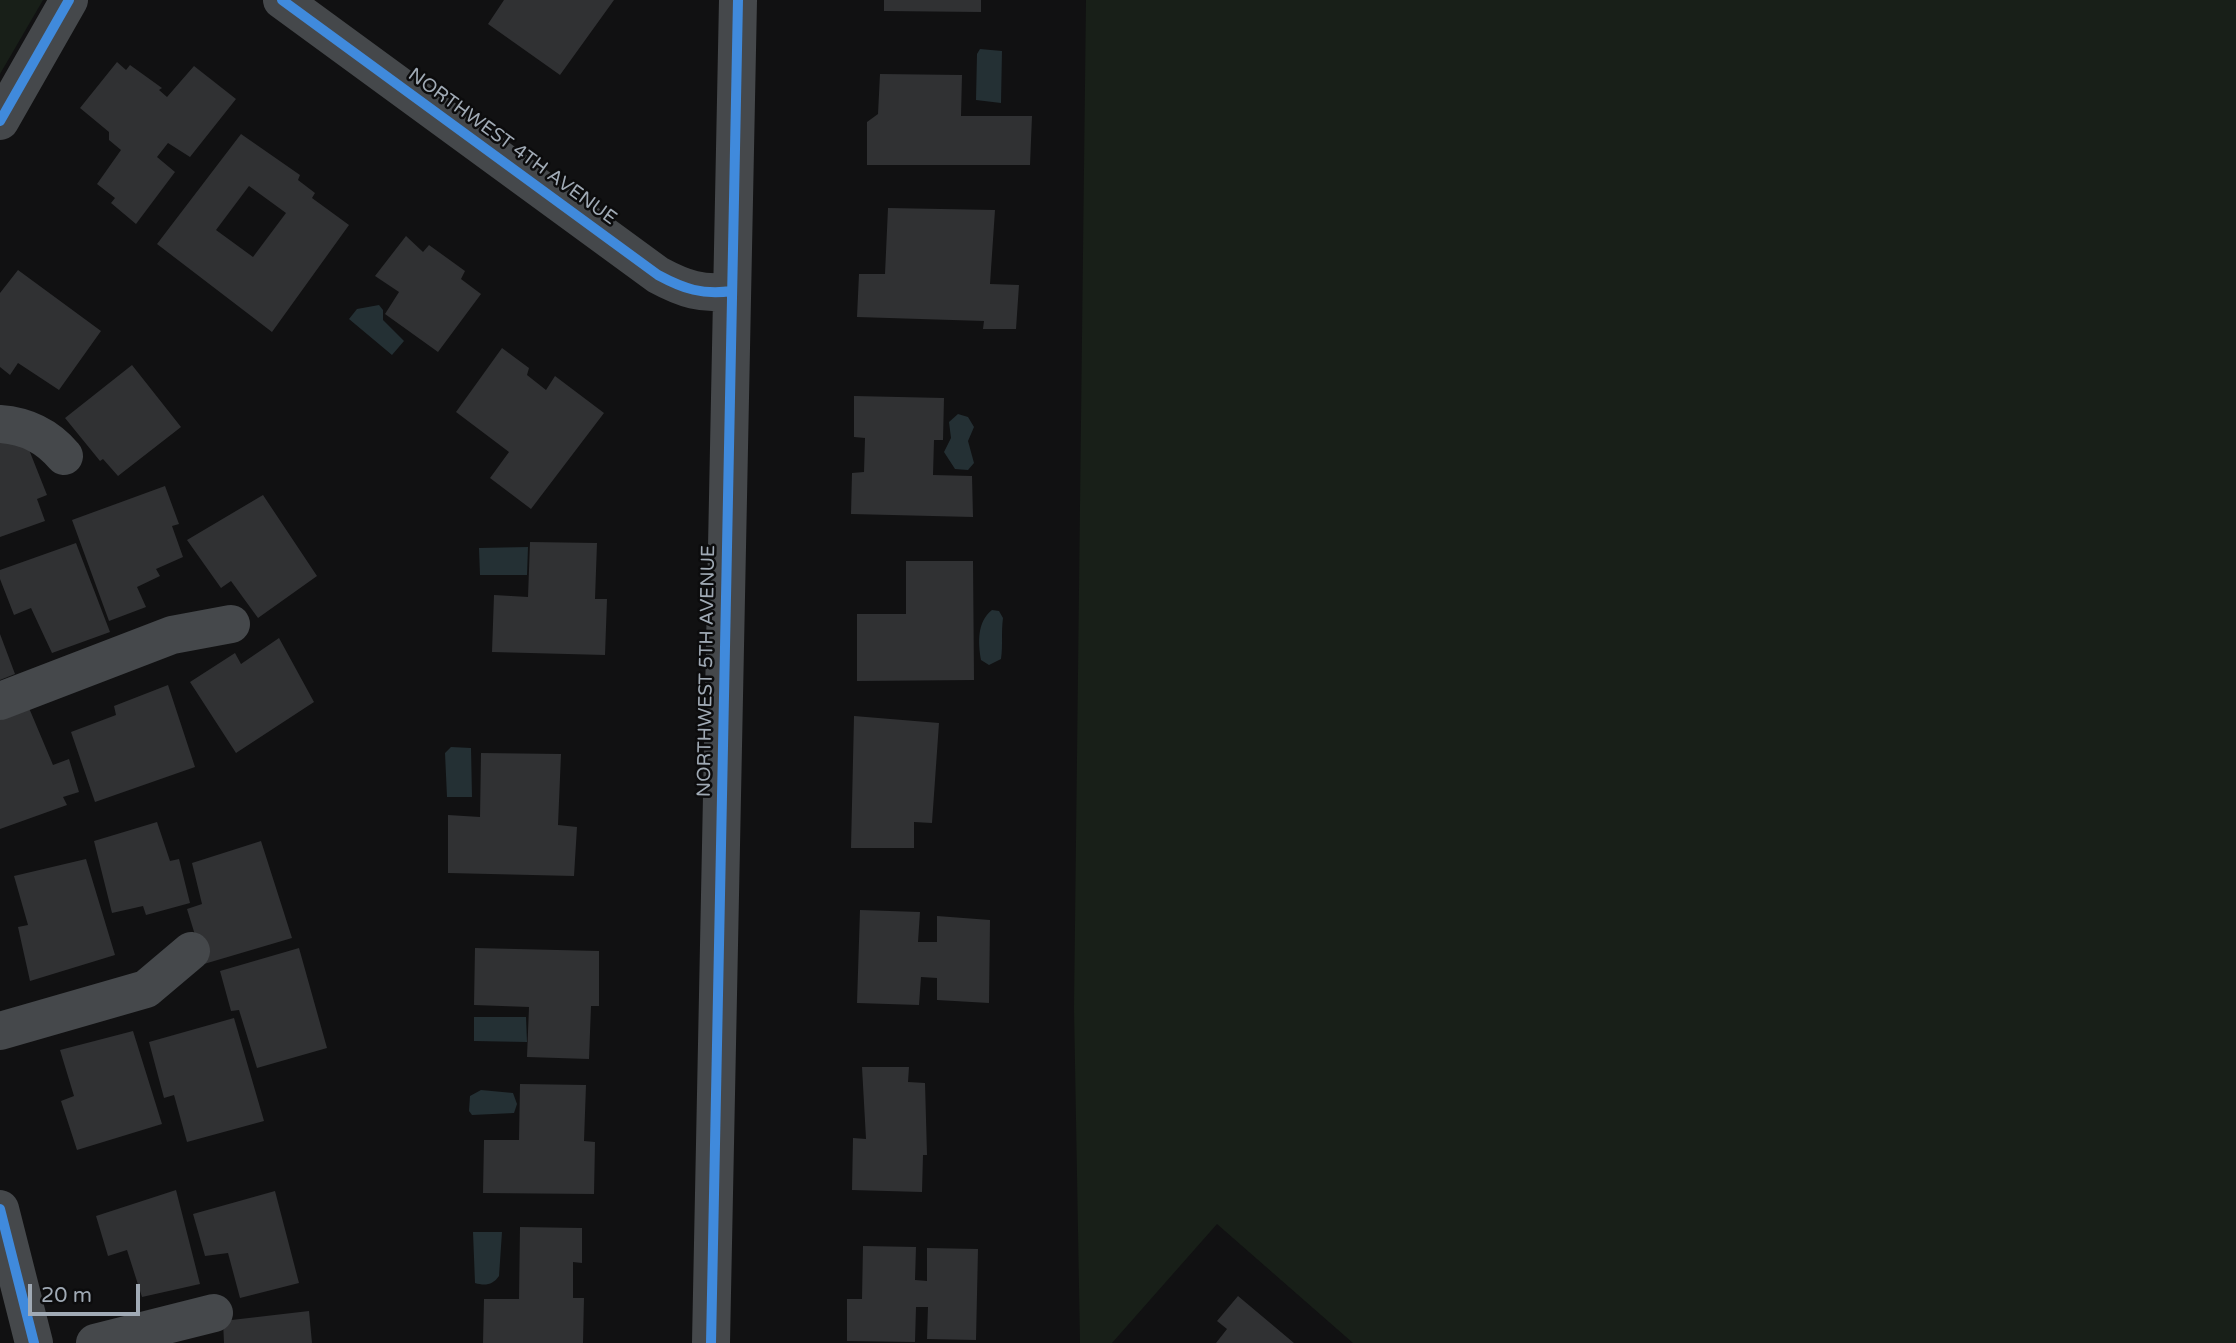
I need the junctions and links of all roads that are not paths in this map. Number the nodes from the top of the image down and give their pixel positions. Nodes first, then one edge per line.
1 (69, 0) edge
2 (282, 0) edge
3 (738, 0) edge
4 (0, 121) edge
5 (732, 292) junction
6 (0, 424) edge
7 (64, 456) dead end
8 (231, 624) dead end
9 (0, 701) edge
10 (191, 951) dead end
11 (0, 1031) edge
12 (0, 1209) edge
13 (214, 1312) dead end
14 (34, 1343) edge
15 (94, 1343) edge
16 (711, 1343) edge

1 - 4 street
2 - 5 street, NORTHWEST 4TH AVENUE
3 - 5 street, NORTHWEST 5TH AVENUE
5 - 16 street, NORTHWEST 5TH AVENUE
6 - 7 street
8 - 9 street
10 - 11 street
12 - 14 street
13 - 15 street

